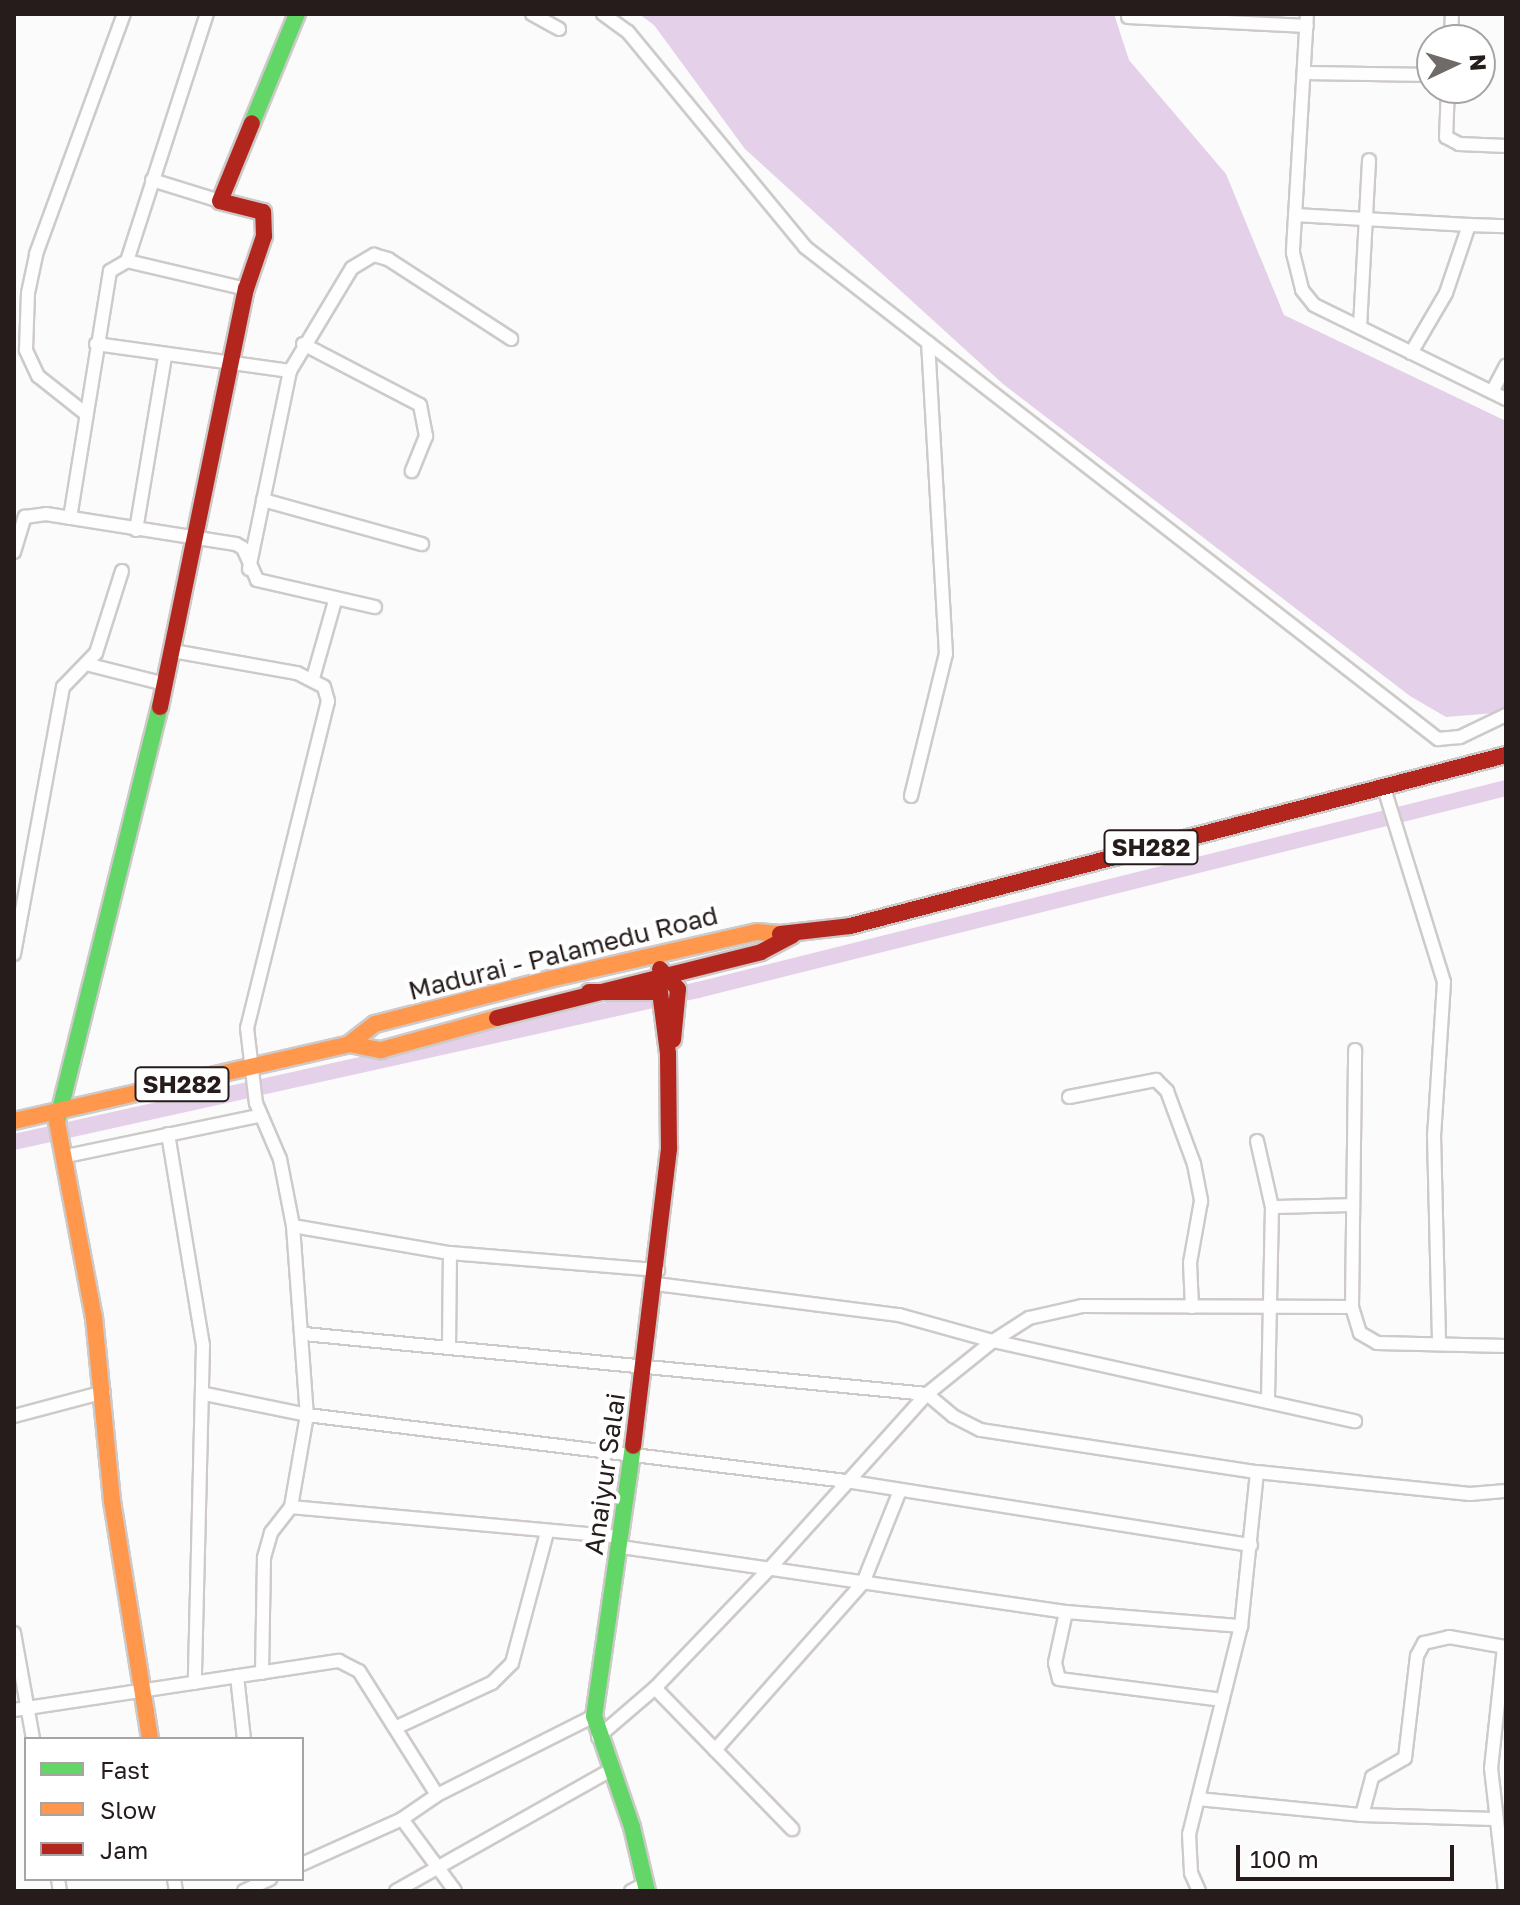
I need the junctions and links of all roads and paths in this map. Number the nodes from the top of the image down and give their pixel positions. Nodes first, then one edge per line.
1 (124, 14) edge
2 (207, 14) edge
3 (297, 14) edge
4 (532, 14) edge
5 (603, 14) edge
6 (1128, 17) dead end
7 (1307, 20) edge
8 (559, 29) dead end
9 (1306, 73) junction
10 (1416, 75) edge
11 (1447, 104) edge
12 (1506, 146) edge
13 (1369, 160) dead end
14 (152, 180) junction
15 (220, 201) junction
16 (1295, 215) junction
17 (1365, 221) junction
18 (1469, 225) junction
19 (1506, 226) edge
20 (127, 261) junction
21 (246, 289) junction
22 (1360, 327) junction
23 (511, 339) dead end
24 (928, 343) junction
25 (96, 344) junction
26 (303, 344) junction
27 (1411, 353) junction
28 (165, 356) junction
29 (230, 366) junction
30 (1506, 366) edge
31 (290, 371) junction
32 (1492, 392) junction
33 (1506, 399) edge
34 (86, 414) junction
35 (412, 471) dead end
36 (263, 500) junction
37 (70, 518) junction
38 (136, 530) junction
39 (194, 540) junction
40 (422, 544) dead end
41 (14, 552) edge
42 (249, 569) junction
43 (122, 571) dead end
44 (335, 601) junction
45 (375, 607) dead end
46 (173, 651) junction
47 (86, 664) junction
48 (313, 678) junction
49 (165, 684) junction
50 (1506, 715) edge
51 (1506, 755) edge
52 (1384, 788) junction
53 (911, 796) dead end
54 (795, 935) junction
55 (676, 948) junction
56 (14, 954) edge
57 (646, 955) junction
58 (726, 960) junction
59 (665, 974) junction
60 (525, 985) junction
61 (589, 992) junction
62 (669, 995) junction
63 (529, 1009) junction
64 (349, 1044) junction
65 (1355, 1050) dead end
66 (250, 1075) junction
67 (1069, 1097) dead end
68 (258, 1110) junction
69 (55, 1113) junction
70 (14, 1121) edge
71 (168, 1134) junction
72 (1257, 1141) dead end
73 (62, 1157) junction
74 (1353, 1205) junction
75 (1272, 1207) junction
76 (293, 1226) junction
77 (450, 1253) junction
78 (657, 1277) junction
79 (1192, 1307) junction
80 (1271, 1307) junction
81 (1352, 1307) junction
82 (304, 1334) junction
83 (993, 1341) junction
84 (1439, 1342) junction
85 (1506, 1346) edge
86 (449, 1347) junction
87 (645, 1364) junction
88 (104, 1392) junction
89 (205, 1394) junction
90 (927, 1394) junction
91 (1268, 1402) junction
92 (307, 1415) junction
93 (14, 1416) edge
94 (1355, 1421) dead end
95 (631, 1453) junction
96 (1257, 1472) junction
97 (846, 1481) junction
98 (1506, 1491) edge
99 (899, 1493) junction
100 (291, 1507) junction
101 (547, 1532) junction
102 (621, 1542) junction
103 (1251, 1545) junction
104 (771, 1567) junction
105 (863, 1583) junction
106 (1066, 1612) junction
107 (1241, 1626) junction
108 (14, 1633) edge
109 (1505, 1647) edge
110 (262, 1673) junction
111 (237, 1676) junction
112 (195, 1683) junction
113 (655, 1688) junction
114 (142, 1691) junction
115 (1223, 1700) junction
116 (28, 1707) junction
117 (14, 1710) edge
118 (594, 1716) junction
119 (397, 1727) junction
120 (33, 1737) edge
121 (150, 1737) edge
122 (244, 1737) edge
123 (598, 1737) junction
124 (715, 1750) junction
125 (611, 1770) junction
126 (437, 1795) junction
127 (1198, 1799) junction
128 (1362, 1815) junction
129 (402, 1819) junction
130 (1494, 1819) junction
131 (792, 1829) dead end
132 (304, 1863) edge
133 (439, 1866) junction
134 (262, 1881) edge
135 (647, 1887) edge
136 (244, 1891) edge
137 (396, 1891) edge
138 (455, 1891) edge
139 (631, 1891) edge
140 (1199, 1891) edge
141 (1505, 1891) edge

1 - 34 street
2 - 14 street
3 - 15 main road
4 - 8 street
5 - 24 street
6 - 7 street
7 - 9 street
9 - 10 street
9 - 16 street
11 - 12 street
13 - 17 street
14 - 15 street
14 - 20 street
15 - 21 main road
16 - 17 street
16 - 22 street
17 - 18 street
17 - 22 street
18 - 19 street
18 - 27 street
20 - 21 street
20 - 25 street
21 - 29 main road
22 - 27 street
23 - 26 street
24 - 50 street
24 - 53 street
25 - 28 street
25 - 34 street
26 - 31 street
26 - 35 street
27 - 32 street
28 - 29 street
28 - 38 street
29 - 31 street
29 - 39 main road
30 - 32 street
31 - 36 street
32 - 33 street
34 - 37 street
36 - 40 street
36 - 42 street
37 - 38 street
37 - 41 street
38 - 39 street
39 - 42 street
39 - 46 main road
42 - 44 street
43 - 47 street
44 - 45 street
44 - 48 street
46 - 48 street
46 - 49 main road
47 - 49 street
47 - 56 street
48 - 66 street
49 - 69 main road
51 - 52 main road, Madurai - Palamedu Road / SH282
52 - 54 main road, Madurai - Palamedu Road / SH282
52 - 84 street
54 - 55 main road, Madurai - Palamedu Road / SH282
54 - 58 main road, Madurai - Palamedu Road / SH282
55 - 57 main road, Madurai - Palamedu Road / SH282
55 - 59 main road
57 - 59 main road
57 - 60 main road, Madurai - Palamedu Road / SH282
58 - 59 main road, Madurai - Palamedu Road / SH282
58 - 62 main road
59 - 61 main road, Madurai - Palamedu Road / SH282
59 - 62 main road
60 - 63 main road
60 - 64 main road, Madurai - Palamedu Road / SH282
61 - 62 main road
61 - 63 main road, Madurai - Palamedu Road / SH282
62 - 78 main road, Anaiyur Salai
63 - 64 main road, Madurai - Palamedu Road / SH282
64 - 66 main road, Madurai - Palamedu Road / SH282
65 - 74 street
66 - 68 street
66 - 69 main road, Madurai - Palamedu Road / SH282
67 - 79 street
68 - 71 street
68 - 76 street
69 - 70 main road, Madurai - Palamedu Road / SH282
69 - 73 main road
71 - 73 street
71 - 89 street
72 - 75 street
73 - 88 main road
74 - 75 street
74 - 81 street
75 - 80 street
76 - 77 street
76 - 82 street
77 - 78 street
77 - 86 street
78 - 83 street
78 - 87 main road, Anaiyur Salai
79 - 80 street
79 - 83 street
80 - 81 street
80 - 91 street
81 - 84 street
82 - 86 street
82 - 92 street
83 - 90 street
83 - 91 street
84 - 85 street
86 - 87 street
87 - 90 street
87 - 95 main road, Anaiyur Salai
88 - 93 street
88 - 114 main road
89 - 92 street
89 - 112 street
90 - 96 street
90 - 97 street
91 - 94 street
92 - 95 street
92 - 100 street
95 - 97 street
95 - 102 main road, Anaiyur Salai
96 - 98 street
96 - 103 street
97 - 99 street
97 - 104 street
99 - 103 street
99 - 105 street
100 - 101 street
100 - 110 street
101 - 102 street
101 - 119 street
102 - 104 street
102 - 118 main road, Anaiyur Salai
103 - 107 street
104 - 105 street
104 - 113 street
105 - 106 street
105 - 124 street
106 - 107 street
106 - 115 street
107 - 115 street
108 - 116 street
109 - 128 street
109 - 130 street
110 - 111 street
110 - 119 street
111 - 112 street
111 - 122 street
112 - 114 street
113 - 123 street
113 - 124 street
114 - 116 street
114 - 121 main road
115 - 127 street
116 - 117 street
116 - 120 street
118 - 123 main road, Anaiyur Salai
118 - 126 street
119 - 126 street
123 - 125 main road, Anaiyur Salai
124 - 131 street
125 - 133 street
125 - 135 main road, Anaiyur Salai
126 - 129 street
127 - 128 street
127 - 140 street
128 - 130 street
129 - 132 street
129 - 133 street
130 - 141 street
133 - 137 street
133 - 138 street
134 - 136 street
135 - 139 street

